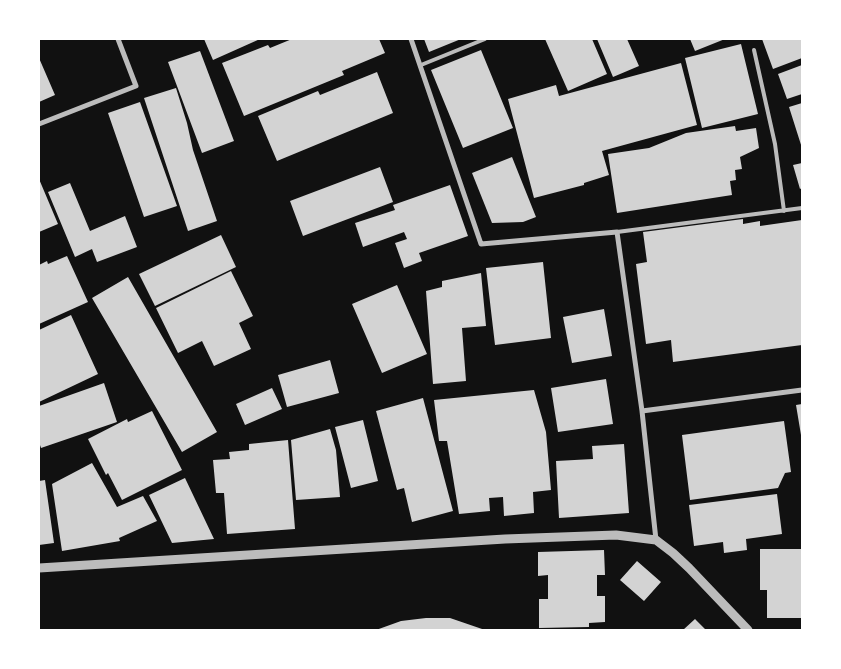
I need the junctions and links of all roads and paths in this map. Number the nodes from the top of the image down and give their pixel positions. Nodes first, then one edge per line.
1 (118, 39) edge
2 (411, 39) edge
3 (485, 39) edge
4 (754, 50) dead end
5 (420, 65) junction
6 (39, 124) edge
7 (802, 208) edge
8 (784, 211) junction
9 (616, 232) junction
10 (802, 390) edge
11 (642, 411) junction
12 (656, 540) junction
13 (39, 568) edge
14 (748, 630) edge

1 - 6 street
2 - 5 street
3 - 5 lane
4 - 8 lane
5 - 9 street
7 - 8 lane
8 - 9 lane
9 - 11 street
10 - 11 street
11 - 12 street
12 - 13 street
12 - 14 street

